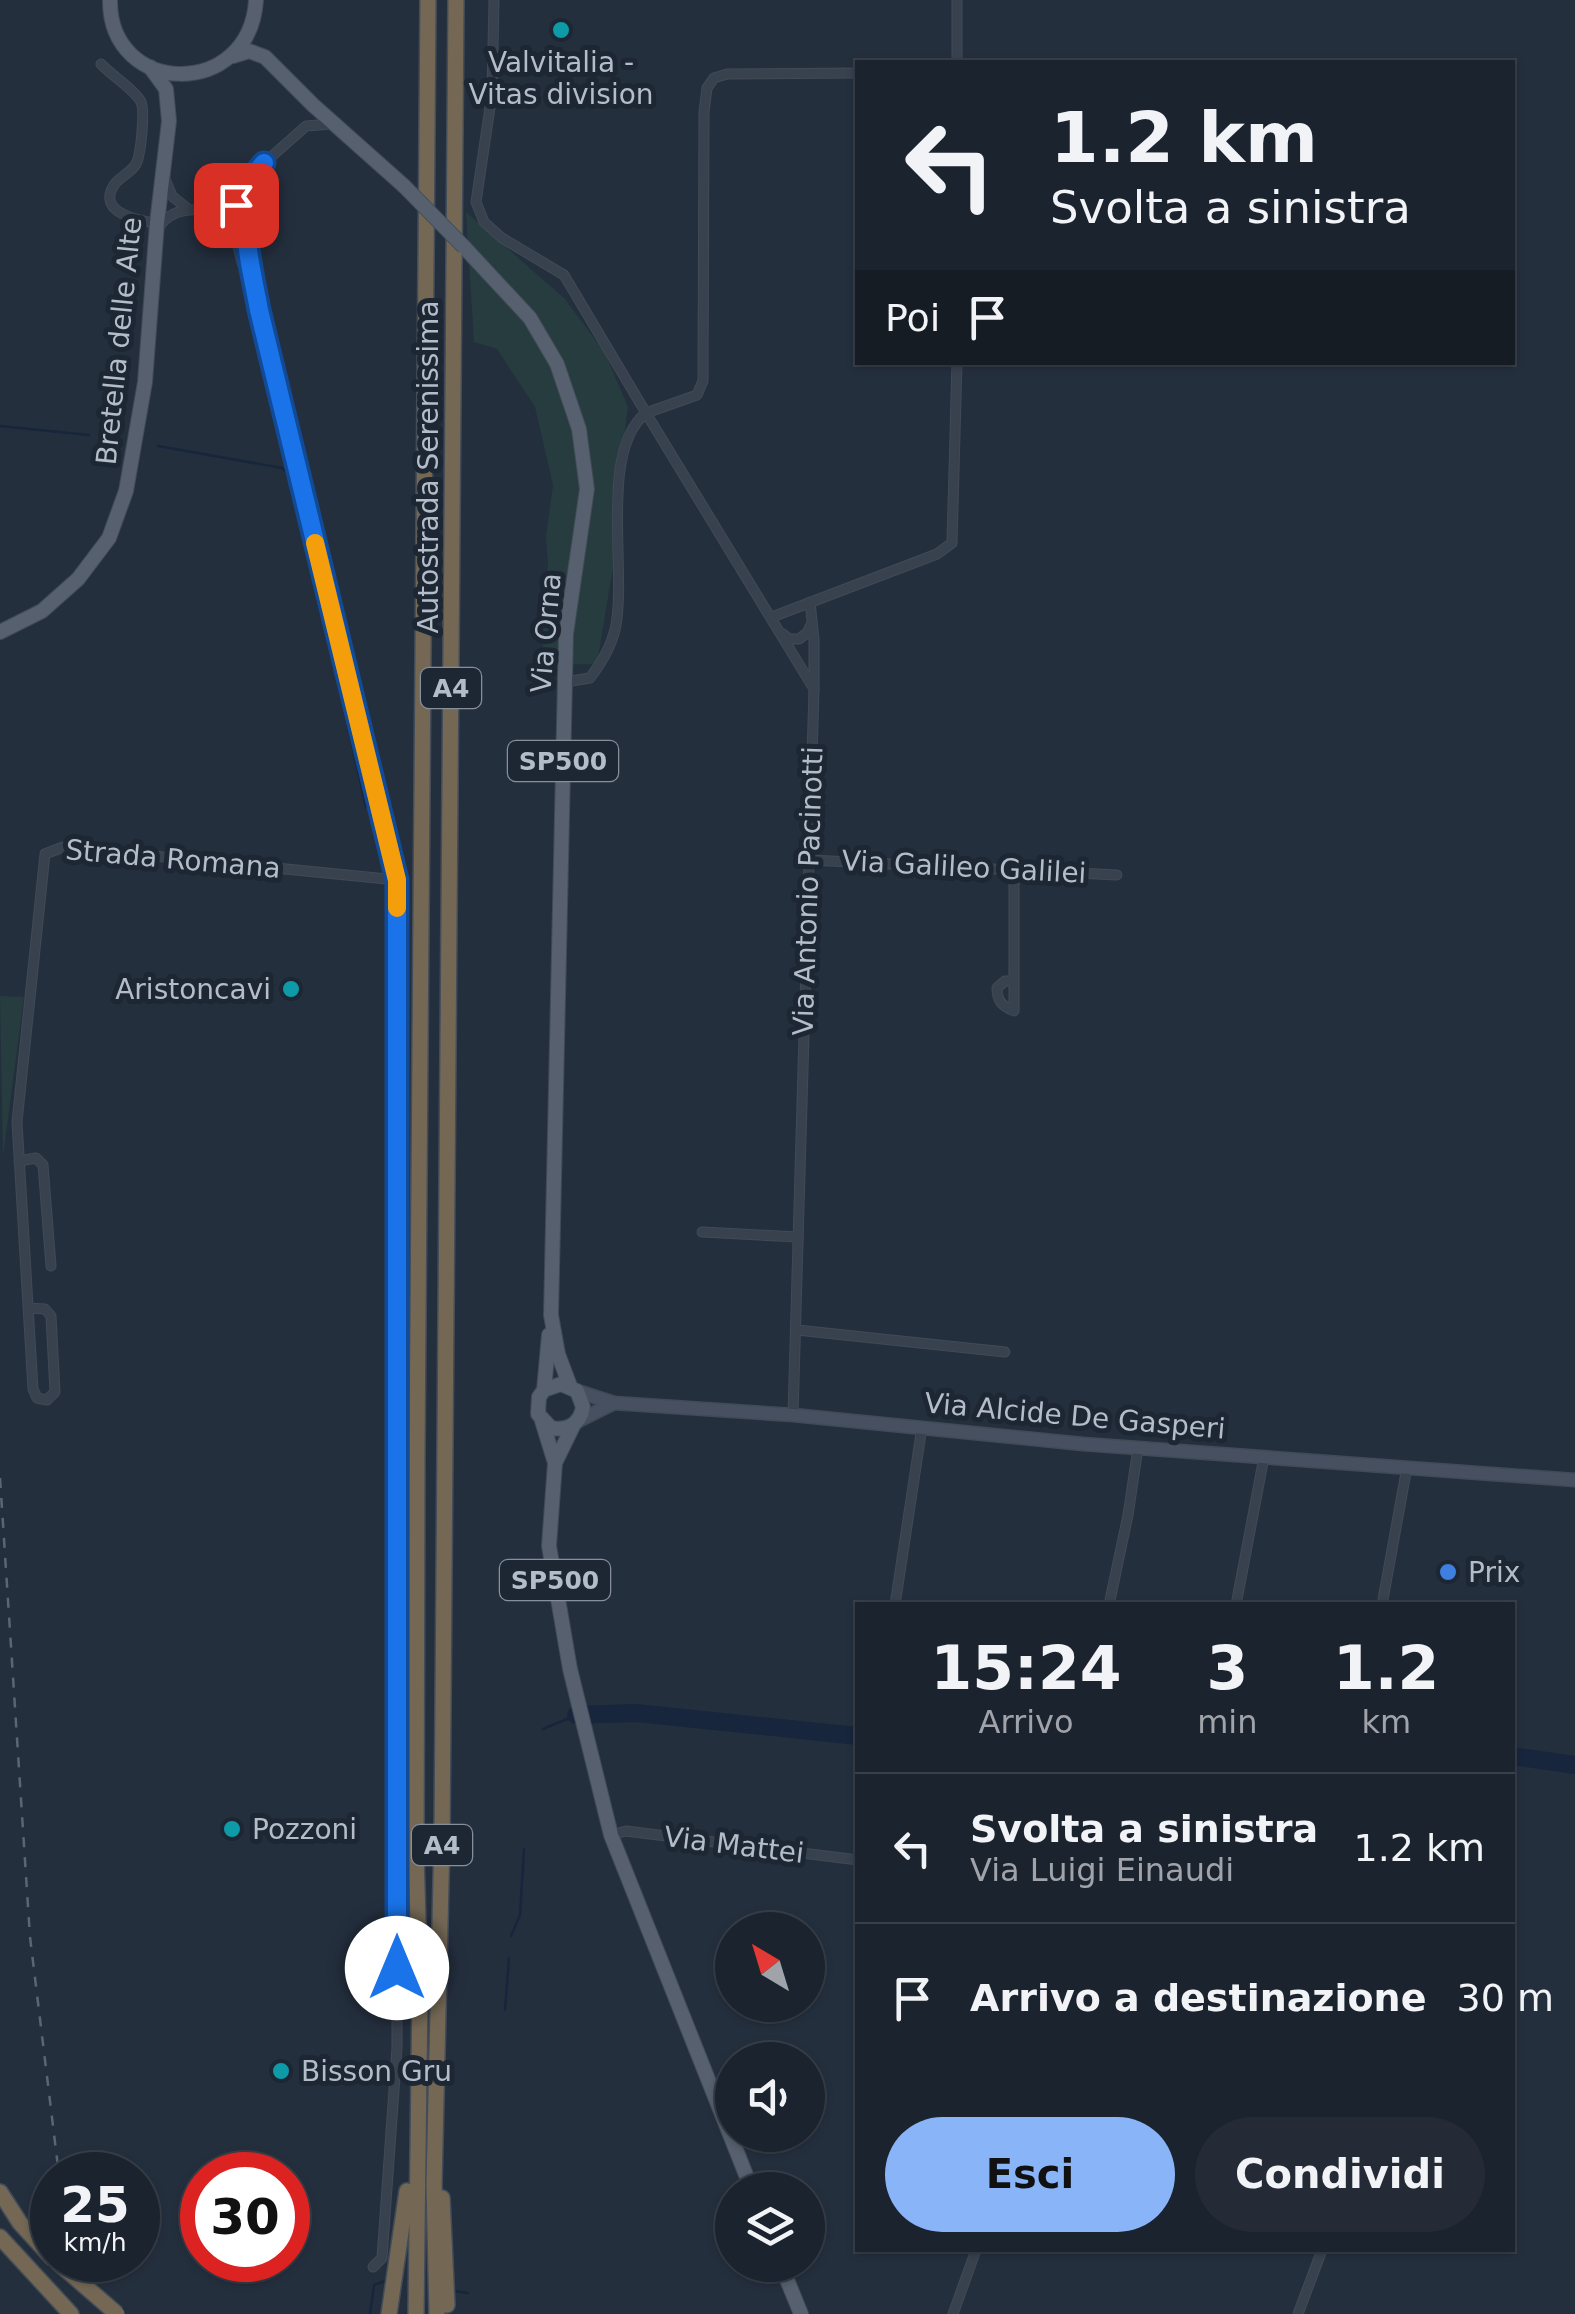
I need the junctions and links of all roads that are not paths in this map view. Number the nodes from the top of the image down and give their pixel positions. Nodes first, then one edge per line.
1 (110, 0) edge
2 (428, 0) edge
3 (456, 0) edge
4 (494, 0) edge
5 (957, 0) edge
6 (255, 8) edge
7 (230, 57) junction
8 (957, 60) edge
9 (271, 62) junction
10 (101, 64) dead end
11 (150, 67) junction
12 (198, 73) junction
13 (855, 73) edge
14 (302, 93) junction
15 (169, 120) junction
16 (337, 125) junction
17 (303, 128) junction
18 (264, 163) junction
19 (164, 166) junction
20 (240, 195) junction
21 (191, 210) junction
22 (210, 212) junction
23 (234, 220) junction
24 (157, 223) junction
25 (156, 239) junction
26 (236, 242) junction
27 (255, 287) junction
28 (259, 310) junction
29 (957, 365) edge
30 (646, 413) junction
31 (810, 602) junction
32 (772, 617) junction
33 (812, 622) junction
34 (5, 630) edge
35 (782, 632) junction
36 (564, 682) junction
37 (814, 689) junction
38 (810, 860) junction
39 (1014, 870) junction
40 (1117, 875) dead end
41 (397, 880) junction
42 (1014, 981) dead end
43 (20, 1160) junction
44 (702, 1232) dead end
45 (798, 1237) junction
46 (51, 1266) dead end
47 (28, 1308) junction
48 (551, 1315) junction
49 (797, 1330) junction
50 (1004, 1352) dead end
51 (574, 1389) junction
52 (544, 1390) junction
53 (614, 1403) junction
54 (793, 1415) junction
55 (542, 1421) junction
56 (575, 1423) junction
57 (922, 1428) junction
58 (1138, 1448) junction
59 (1264, 1457) junction
60 (555, 1463) junction
61 (1406, 1468) junction
62 (1575, 1480) edge
63 (895, 1602) edge
64 (1110, 1602) edge
65 (1237, 1602) edge
66 (1383, 1602) edge
67 (611, 1835) junction
68 (855, 1860) edge
69 (416, 2143) junction
70 (435, 2156) junction
71 (745, 2172) edge
72 (0, 2192) edge
73 (30, 2233) edge
74 (0, 2237) edge
75 (975, 2252) edge
76 (1321, 2252) edge
77 (374, 2267) dead end
78 (80, 2282) edge
79 (789, 2282) edge
80 (70, 2314) edge
81 (117, 2314) edge
82 (389, 2314) edge
83 (416, 2314) edge
84 (437, 2314) edge
85 (448, 2314) edge
86 (801, 2314) edge
87 (953, 2314) edge
88 (1298, 2314) edge

1 - 11 main road
2 - 69 highway, Autostrada Serenissima / A4
3 - 70 highway, Autostrada Serenissima / A4
4 - 30 street
5 - 8 street
6 - 7 main road
6 - 9 main road, Via Orna
7 - 9 main road
7 - 12 main road
9 - 14 main road, Via Orna
10 - 24 street
11 - 12 main road
11 - 15 main road, Bretella delle Alte
12 - 15 main road
13 - 30 street
14 - 16 main road, Via Orna
14 - 17 street
15 - 19 main road, Bretella delle Alte
16 - 17 street
16 - 36 main road, Via Orna / SP500, bridge
17 - 18 street
18 - 20 street
18 - 27 street
19 - 21 street
19 - 24 main road, Bretella delle Alte
20 - 22 street
20 - 23 street
21 - 22 street
21 - 25 street
22 - 23 street
22 - 26 street
23 - 26 street
23 - 27 street
24 - 25 main road, Bretella delle Alte
25 - 34 main road, Bretella delle Alte
26 - 28 street
27 - 28 street
28 - 41 street
29 - 31 street
30 - 32 street
30 - 36 street
31 - 32 street
31 - 33 street, Via Antonio Pacinotti
32 - 35 street
33 - 35 street
33 - 37 street, Via Antonio Pacinotti
35 - 37 street
36 - 48 main road, Via Orna / SP500
37 - 38 street, Via Antonio Pacinotti
38 - 39 street, Via Galileo Galilei
38 - 45 street, Via Antonio Pacinotti
39 - 40 street, Via Galileo Galilei
39 - 42 street
41 - 43 street, Strada Romana
41 - 77 street
43 - 46 street
43 - 47 street, Strada Romana
44 - 45 street
45 - 49 street, Via Antonio Pacinotti
47 - 47 street, Strada Romana
48 - 51 main road, Via Orna / SP500
48 - 52 main road, SP500
49 - 50 street
49 - 54 street, Via Antonio Pacinotti
51 - 52 main road
51 - 53 main road, Via Alcide De Gasperi
51 - 56 main road, SP500
52 - 55 main road, SP500
53 - 54 main road, Via Alcide De Gasperi
53 - 56 main road
54 - 57 main road, Via Alcide De Gasperi
55 - 56 main road
55 - 60 main road, SP500
56 - 60 main road, SP500
57 - 58 main road, Via Alcide De Gasperi
57 - 63 street
58 - 59 main road, Via Alcide De Gasperi
58 - 64 street
59 - 61 main road, Via Alcide De Gasperi
59 - 65 street
60 - 67 main road, SP500
61 - 62 main road, Via Alcide De Gasperi
61 - 66 street
67 - 68 street, Via Mattei
67 - 71 main road, SP500
69 - 82 highway
69 - 83 highway, Autostrada Serenissima / A4
70 - 84 highway, Autostrada Serenissima / A4
70 - 85 highway
72 - 73 highway
74 - 80 highway
75 - 87 street
76 - 88 street
78 - 81 highway, bridge
79 - 86 main road

